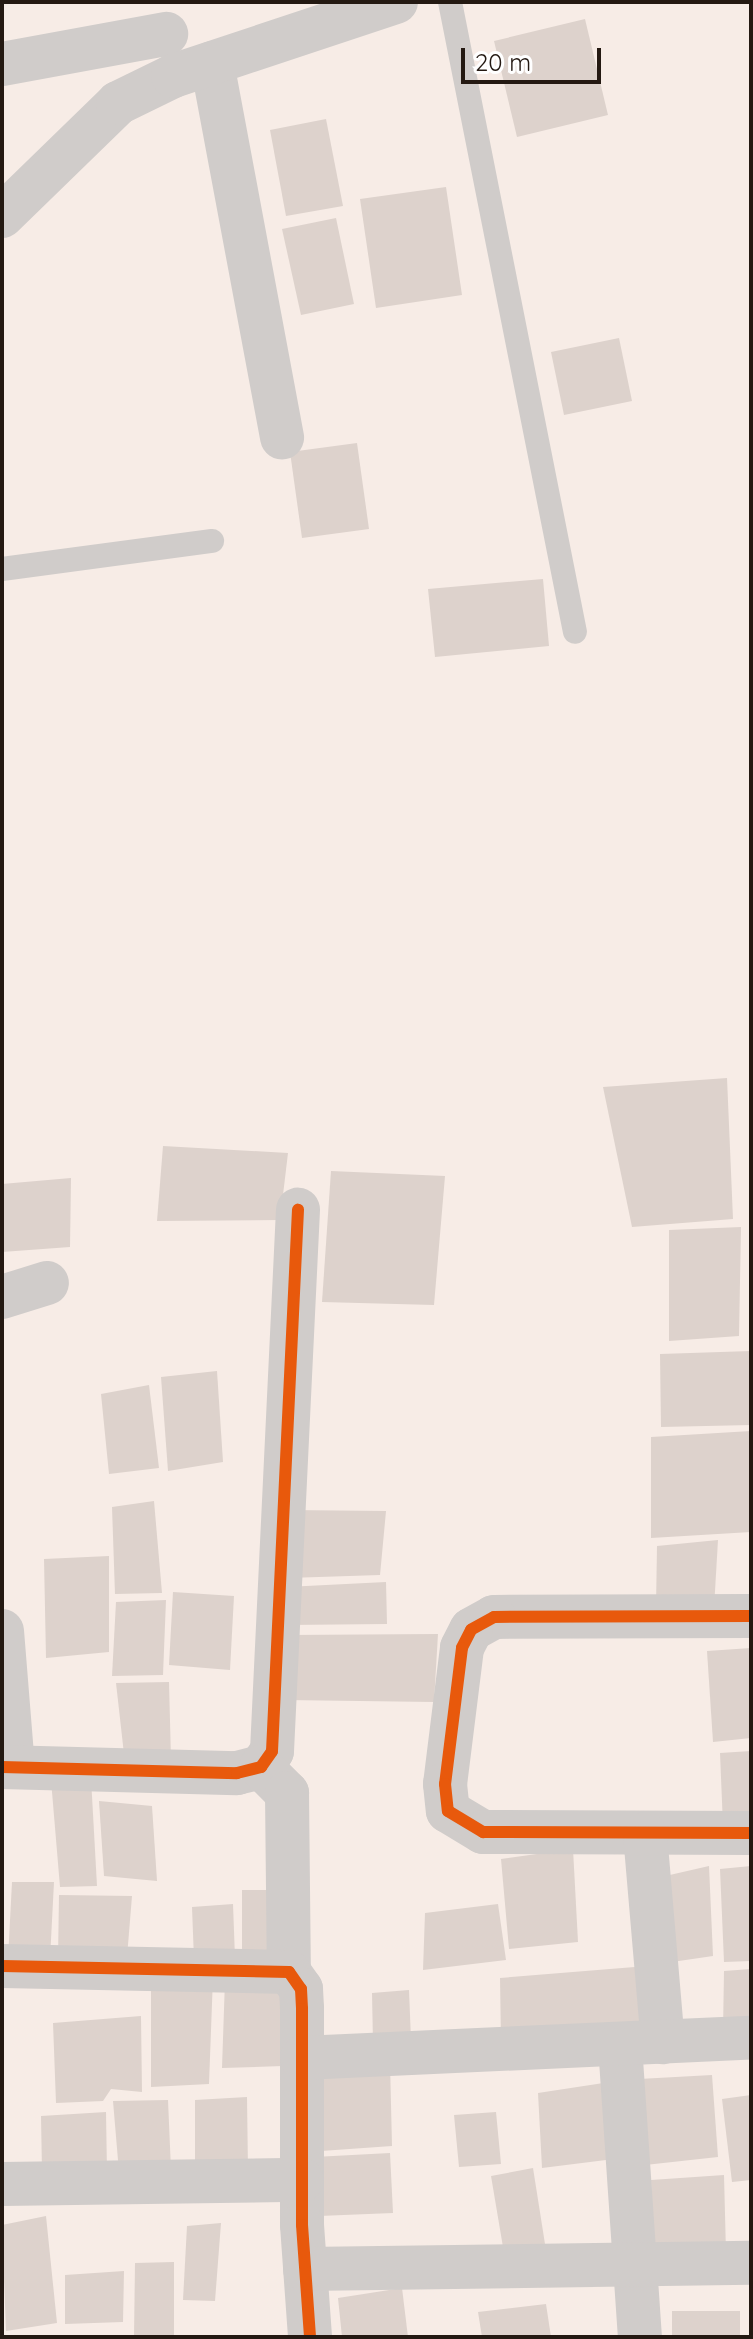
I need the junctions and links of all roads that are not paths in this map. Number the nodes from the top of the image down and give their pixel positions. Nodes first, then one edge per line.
1 (396, 2) edge
2 (450, 2) edge
3 (178, 44) edge
4 (2, 64) edge
5 (2, 216) edge
6 (282, 438) dead end
7 (212, 541) dead end
8 (2, 569) edge
9 (575, 632) dead end
10 (298, 1210) dead end
11 (47, 1283) dead end
12 (2, 1297) edge
13 (751, 1616) edge
14 (2, 1631) edge
15 (7, 1767) edge
16 (261, 1767) junction
17 (751, 1833) edge
18 (645, 1834) junction
19 (2, 1966) edge
20 (289, 1972) junction
21 (751, 2038) edge
22 (663, 2042) junction
23 (620, 2045) junction
24 (302, 2058) junction
25 (302, 2180) junction
26 (2, 2184) edge
27 (751, 2263) edge
28 (635, 2265) junction
29 (305, 2269) junction
30 (310, 2337) edge
31 (640, 2337) edge

1 - 3 street
2 - 9 lane
3 - 4 street
3 - 5 street
3 - 6 street
7 - 8 lane
10 - 16 street
11 - 12 street
13 - 18 street
14 - 15 street
15 - 16 street
16 - 20 street
17 - 18 street
18 - 22 street
19 - 20 street
20 - 24 street
21 - 22 street
22 - 23 street
23 - 24 street
23 - 28 street
24 - 25 street
25 - 26 street
25 - 29 street
27 - 28 street
28 - 29 street
28 - 31 street
29 - 30 street

